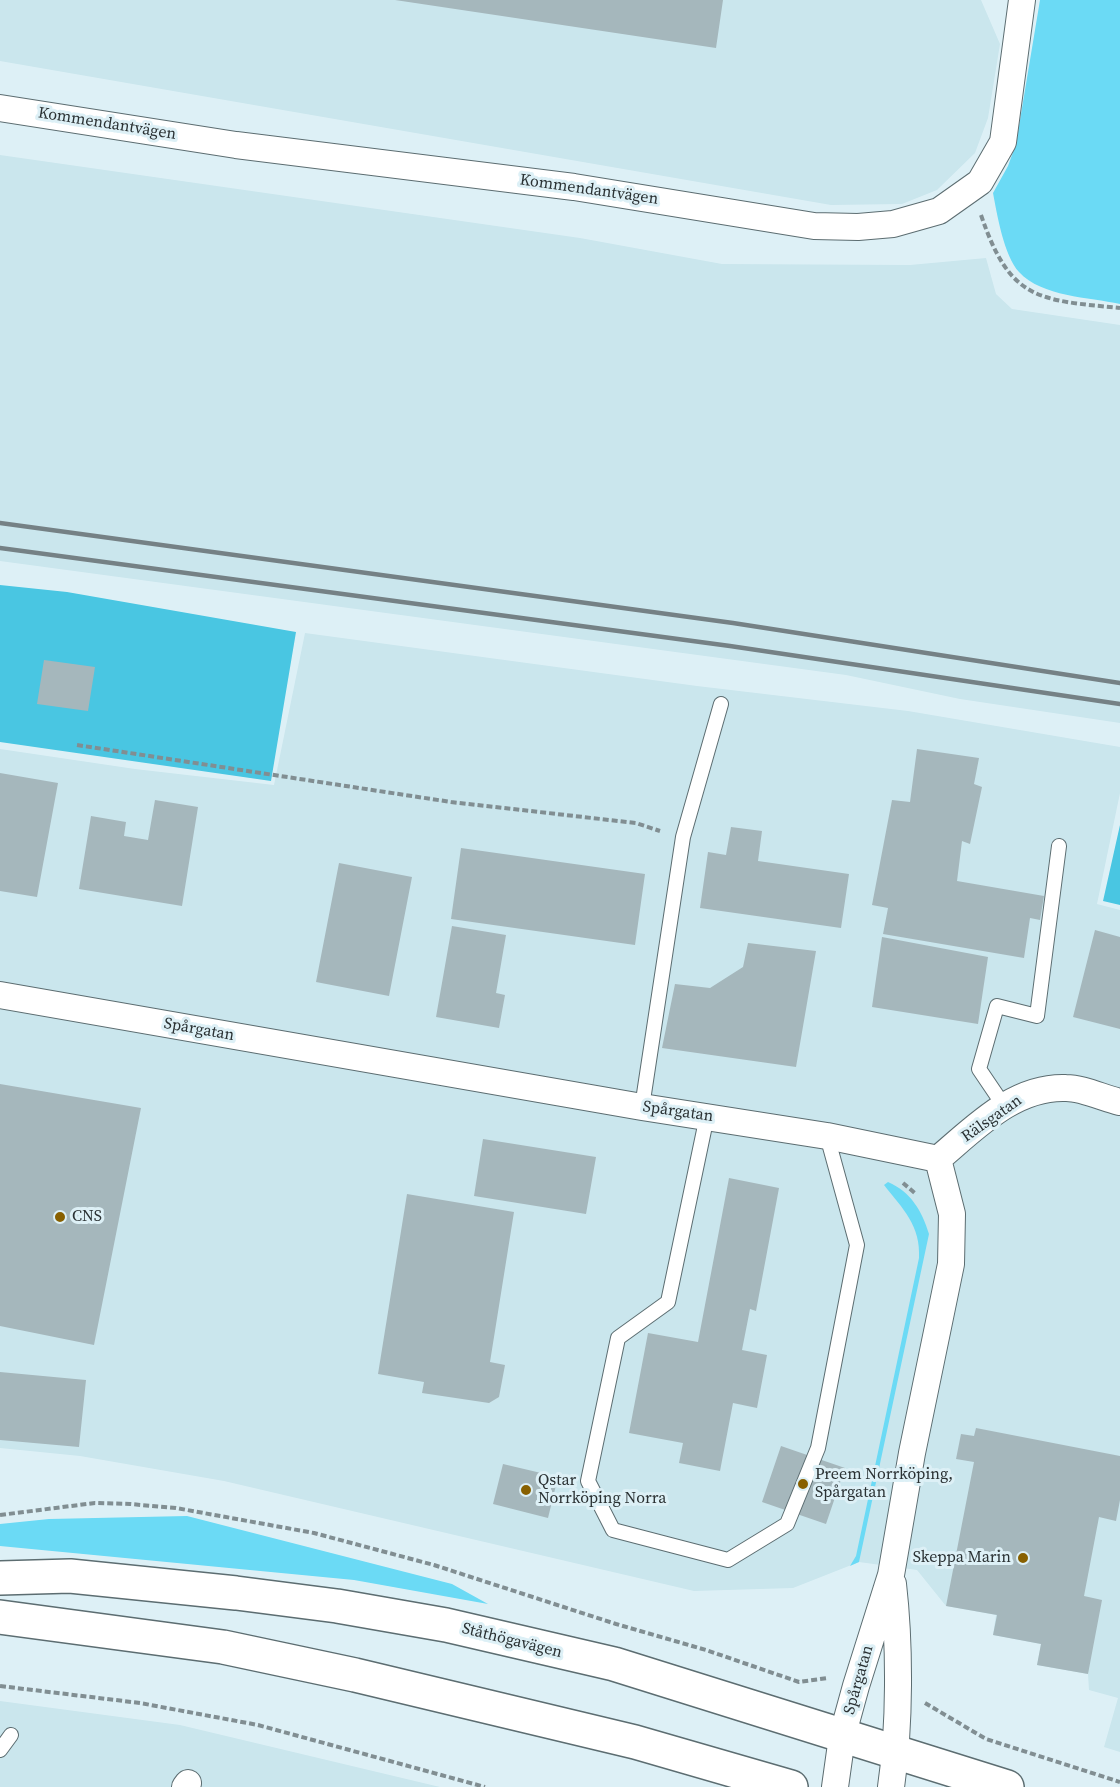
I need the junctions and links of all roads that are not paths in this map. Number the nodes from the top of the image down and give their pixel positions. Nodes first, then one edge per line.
1 (1022, 0) edge
2 (0, 108) edge
3 (721, 704) dead end
4 (1059, 846) dead end
5 (0, 995) edge
6 (1120, 1102) edge
7 (1004, 1106) junction
8 (642, 1107) junction
9 (707, 1116) junction
10 (827, 1136) junction
11 (938, 1159) junction
12 (891, 1575) junction
13 (0, 1578) edge
14 (0, 1617) edge
15 (11, 1735) dead end
16 (842, 1737) junction
17 (0, 1750) edge
18 (896, 1753) junction
19 (791, 1787) edge
20 (836, 1787) edge
21 (891, 1787) edge
22 (1007, 1787) edge

1 - 2 street, Kommendantvägen
3 - 8 lane
4 - 7 lane
5 - 8 street, Spårgatan
6 - 7 street, Rälsgatan
7 - 11 street, Rälsgatan
8 - 9 street, Spårgatan
9 - 10 street, Spårgatan
9 - 10 lane
10 - 11 street, Spårgatan
11 - 12 street, Spårgatan
12 - 16 street, Spårgatan
12 - 18 street, Spårgatan
13 - 16 main road, Ståthögavägen
14 - 19 main road
15 - 17 lane
16 - 18 main road, Ståthögavägen
16 - 20 street, Spårgatan
18 - 21 street, Spårgatan
18 - 22 main road, Ståthögavägen

